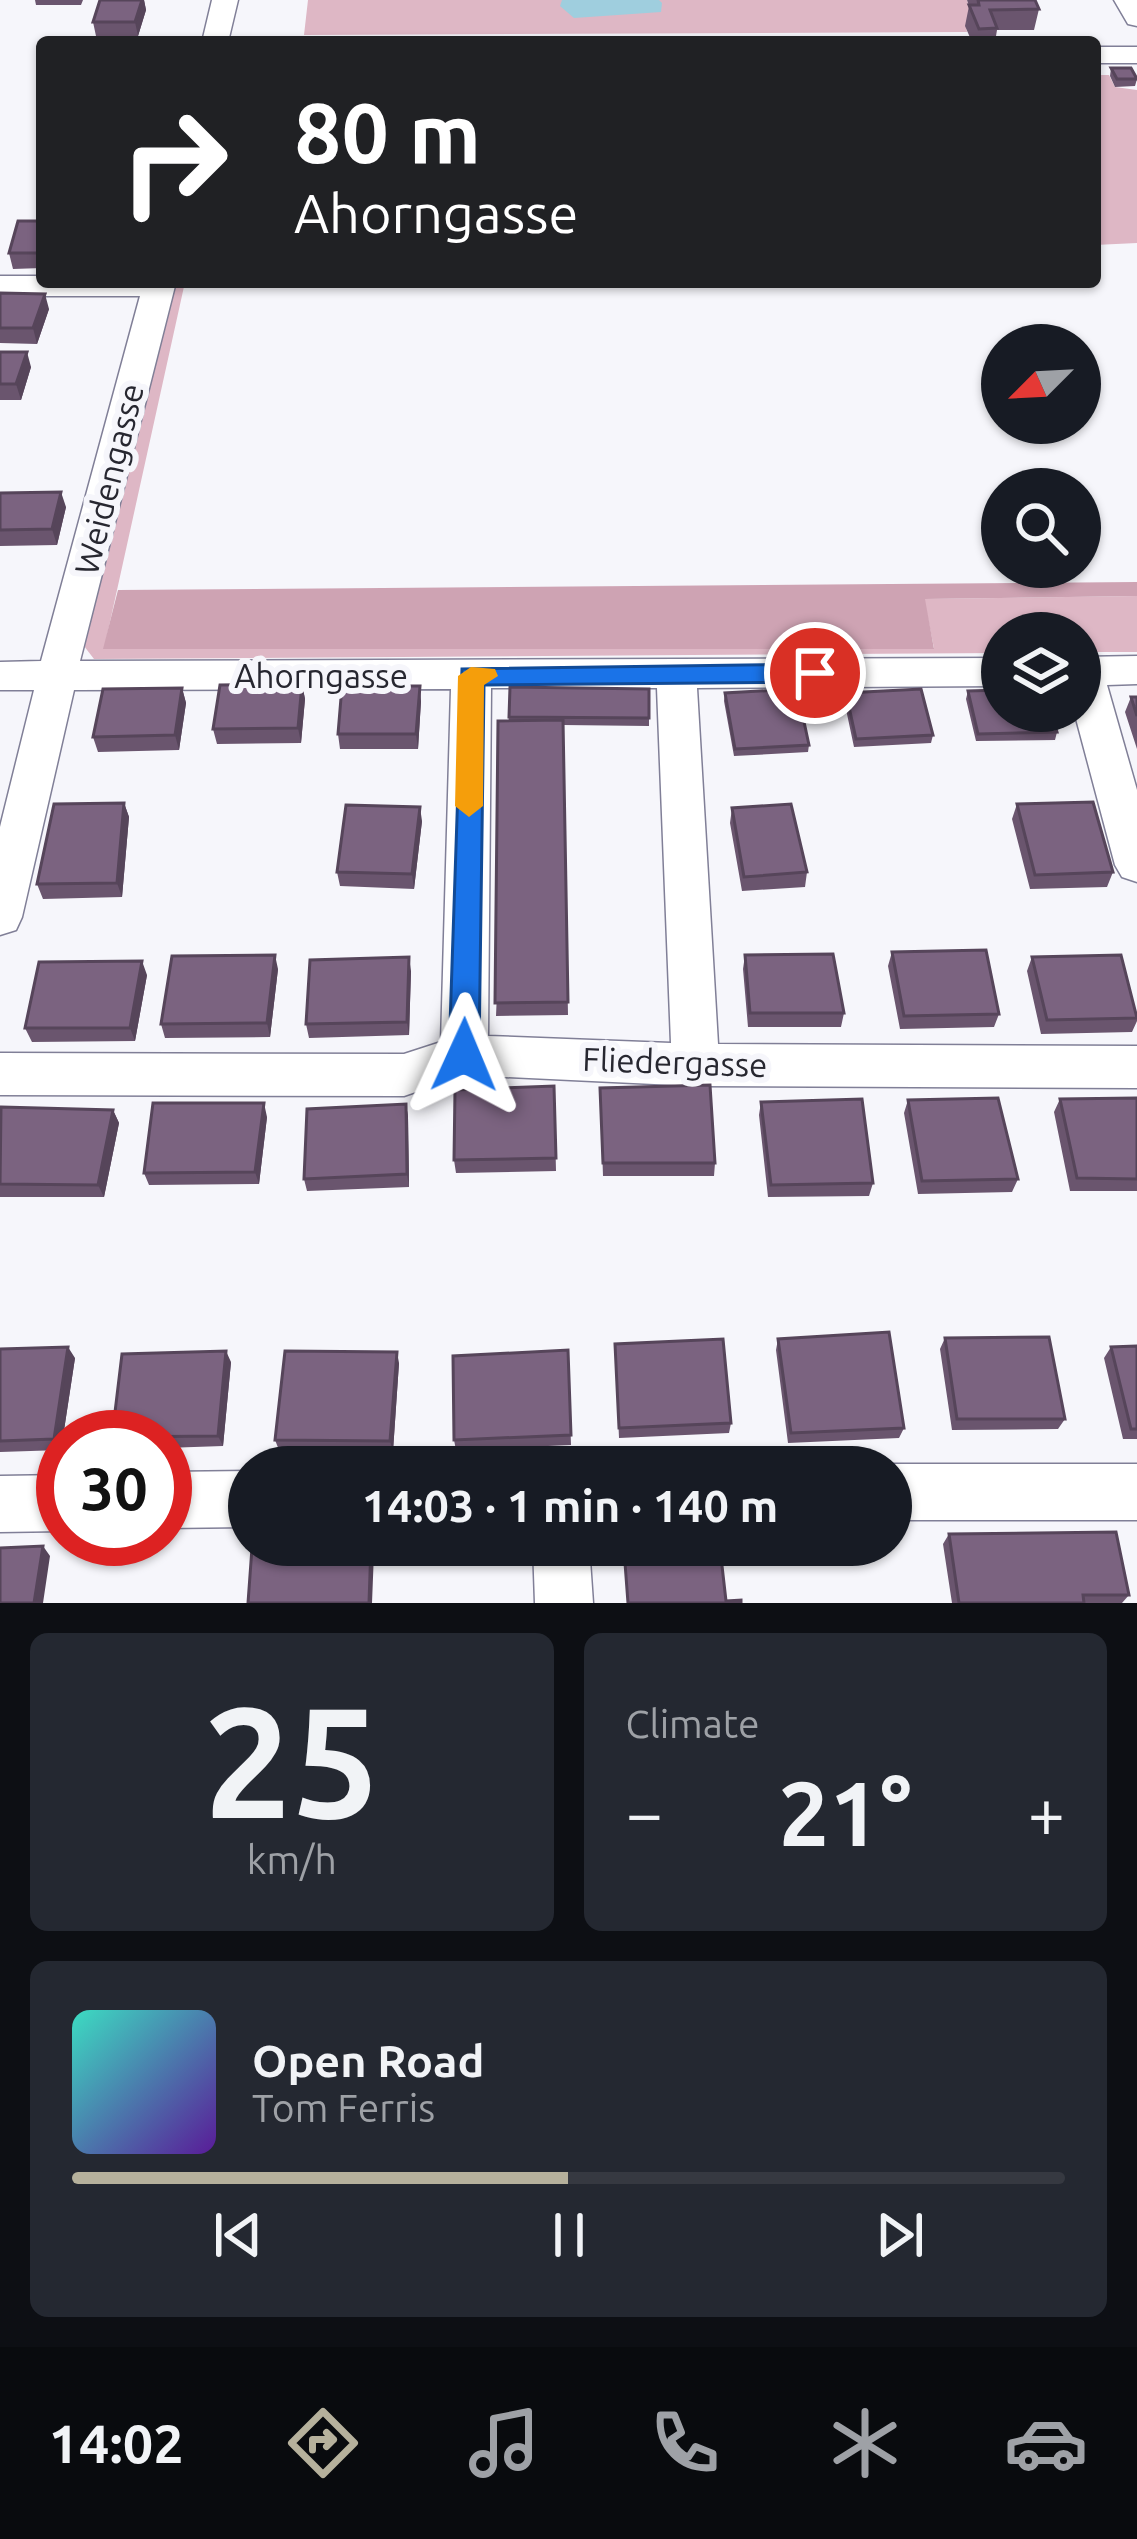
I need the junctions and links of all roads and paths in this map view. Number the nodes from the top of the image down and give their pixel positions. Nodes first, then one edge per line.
1 (225, 0) edge
2 (1127, 0) edge
3 (1137, 19) edge
4 (216, 36) edge
5 (1101, 55) edge
6 (1137, 55) edge
7 (0, 286) edge
8 (36, 286) edge
9 (158, 288) edge
10 (1137, 670) edge
11 (1101, 671) edge
12 (981, 672) edge
13 (676, 674) junction
14 (0, 676) edge
15 (57, 676) junction
16 (471, 676) junction
17 (1099, 732) edge
18 (1137, 865) edge
19 (0, 917) edge
20 (464, 1055) junction
21 (695, 1065) junction
22 (1137, 1067) edge
23 (0, 1074) edge
24 (912, 1492) edge
25 (1137, 1492) edge
26 (228, 1498) edge
27 (192, 1499) edge
28 (36, 1503) edge
29 (0, 1504) edge
30 (562, 1566) edge
31 (564, 1603) edge

1 - 4 street
2 - 3 street
5 - 6 street
7 - 8 street
9 - 15 street, Weidengasse
10 - 11 street
12 - 13 street, Ahorngasse
13 - 16 street, Ahorngasse
13 - 21 street
14 - 15 street, Ahorngasse
15 - 16 street, Ahorngasse
15 - 19 street, Weidengasse
16 - 20 street
17 - 18 street
20 - 21 street, Fliedergasse
20 - 23 street, Fliedergasse
21 - 22 street, Fliedergasse
24 - 25 street
26 - 27 street
28 - 29 street
30 - 31 street

